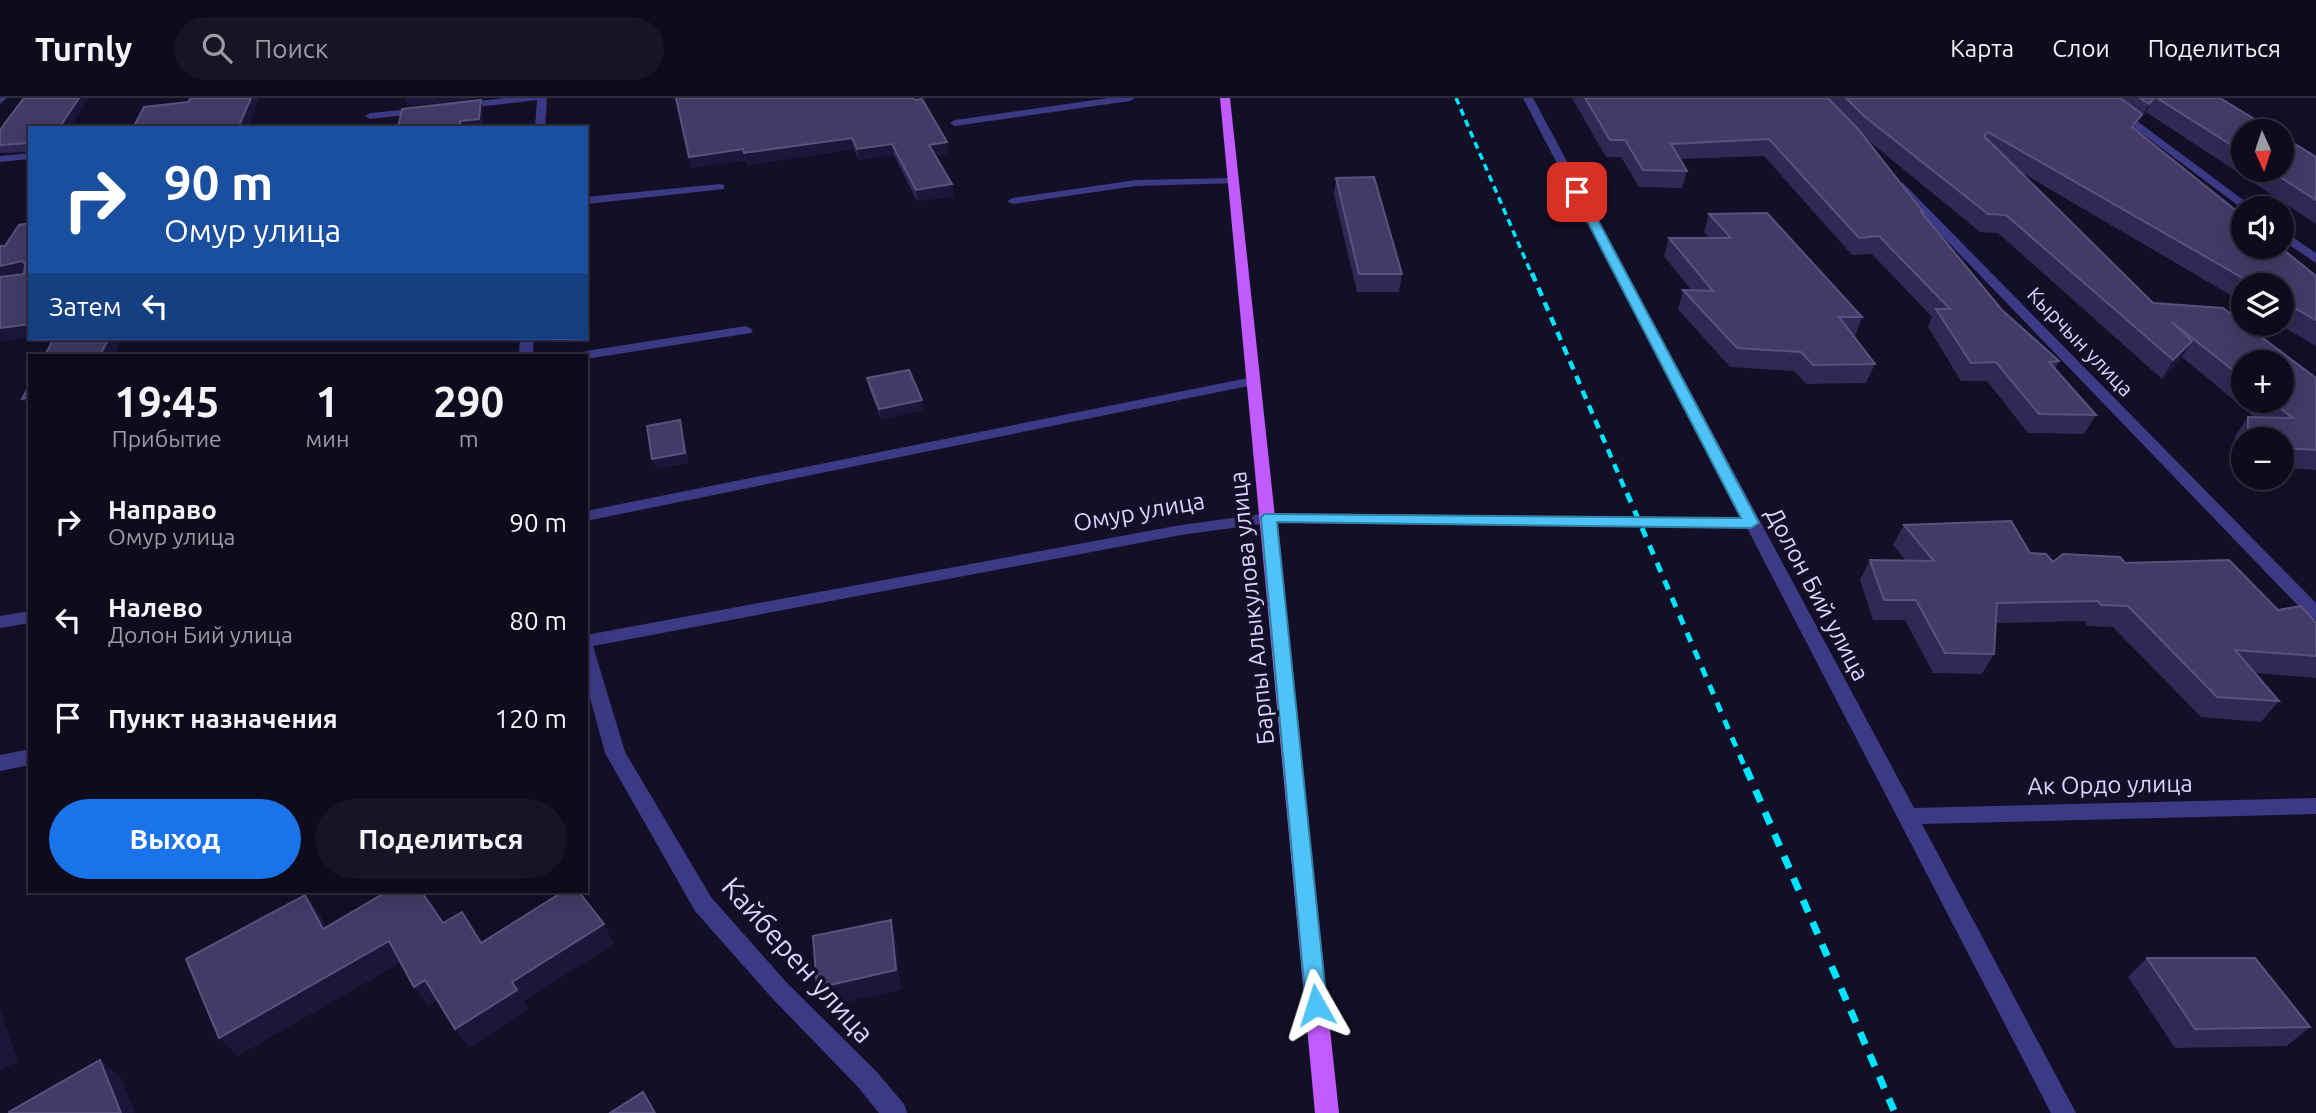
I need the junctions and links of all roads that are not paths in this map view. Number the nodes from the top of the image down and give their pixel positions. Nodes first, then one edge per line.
1 (533, 98) edge
2 (542, 98) edge
3 (1130, 98) edge
4 (1225, 98) edge
5 (1528, 98) edge
6 (2100, 98) edge
7 (452, 107) edge
8 (438, 109) edge
9 (370, 116) dead end
10 (955, 123) dead end
11 (540, 126) edge
12 (28, 156) edge
13 (0, 159) edge
14 (1892, 177) edge
15 (1233, 181) junction
16 (720, 187) dead end
17 (2232, 196) edge
18 (588, 201) edge
19 (1013, 201) dead end
20 (2294, 243) edge
21 (2316, 259) edge
22 (746, 330) dead end
23 (588, 355) edge
24 (1253, 381) junction
25 (588, 516) edge
26 (1269, 518) junction
27 (1751, 523) junction
28 (2316, 614) edge
29 (28, 617) edge
30 (0, 622) edge
31 (588, 641) edge
32 (588, 656) edge
33 (28, 757) edge
34 (0, 763) edge
35 (2316, 806) edge
36 (1906, 816) junction
37 (895, 1113) edge
38 (1327, 1113) edge
39 (2064, 1113) edge

1 - 7 street
2 - 11 street
3 - 10 street
4 - 15 main road, Барпы Алыкулова улица
5 - 27 street, Долон Бий улица
6 - 17 street
8 - 9 street
12 - 13 street
14 - 28 street, Кырчын улица
15 - 19 street
15 - 24 main road, Барпы Алыкулова улица
16 - 18 street
20 - 21 street
22 - 23 street
24 - 25 street
24 - 26 main road, Барпы Алыкулова улица
26 - 27 street, Омур улица
26 - 31 street, Омур улица
26 - 38 main road, Барпы Алыкулова улица
27 - 36 street, Долон Бий улица
29 - 30 street
32 - 37 street, Кайберен улица
33 - 34 street
35 - 36 street, Ак Ордо улица
36 - 39 street, Долон Бий улица

